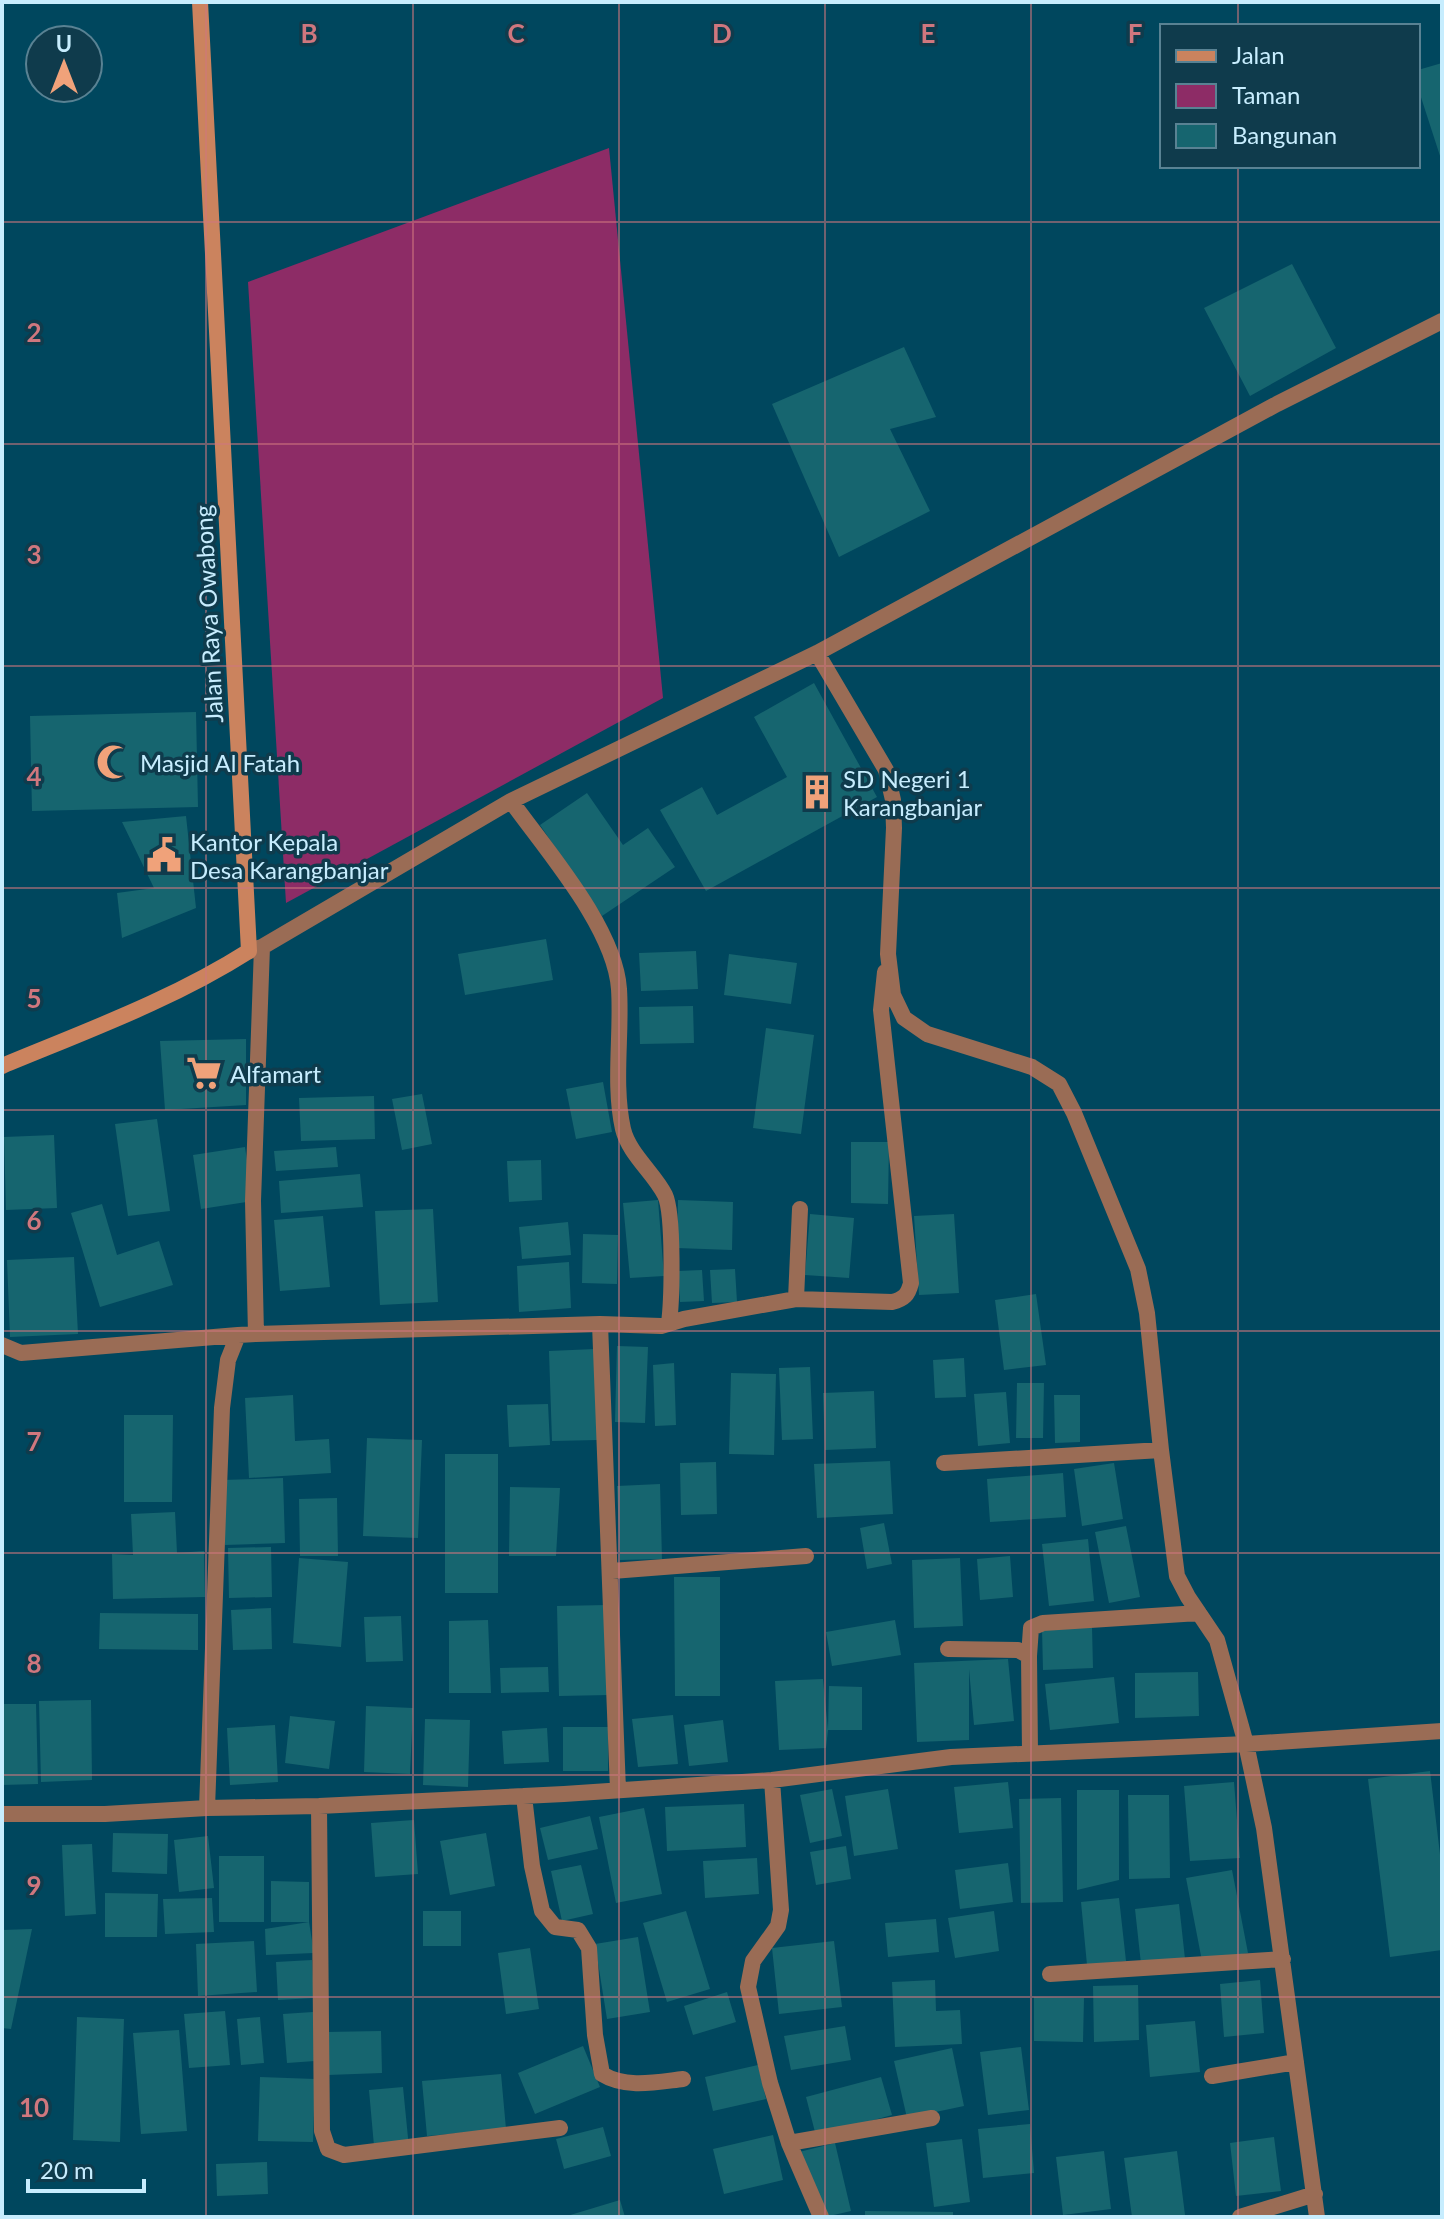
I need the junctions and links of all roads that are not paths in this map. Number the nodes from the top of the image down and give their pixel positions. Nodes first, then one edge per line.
1 (200, 2) edge
2 (1442, 321) edge
3 (817, 653) junction
4 (511, 801) junction
5 (256, 949) junction
6 (888, 954) junction
7 (2, 1066) edge
8 (800, 1209) dead end
9 (796, 1299) junction
10 (669, 1323) junction
11 (600, 1324) junction
12 (256, 1334) junction
13 (238, 1335) junction
14 (2, 1345) edge
15 (1161, 1450) junction
16 (944, 1463) dead end
17 (806, 1556) dead end
18 (612, 1571) junction
19 (1199, 1613) junction
20 (948, 1649) dead end
21 (1029, 1656) junction
22 (1442, 1731) edge
23 (1246, 1744) junction
24 (1030, 1753) junction
25 (772, 1780) junction
26 (618, 1790) junction
27 (524, 1796) junction
28 (319, 1806) junction
29 (207, 1808) junction
30 (2, 1814) edge
31 (1283, 1959) junction
32 (1050, 1974) dead end
33 (1296, 2062) junction
34 (1212, 2076) dead end
35 (683, 2079) dead end
36 (932, 2118) dead end
37 (560, 2128) dead end
38 (789, 2143) junction
39 (1315, 2194) junction
40 (821, 2217) edge
41 (1240, 2217) edge
42 (1317, 2217) edge

1 - 5 street, Jalan Raya Owabong
2 - 3 street
3 - 4 street
3 - 6 street
4 - 5 street
4 - 10 street
5 - 7 street
5 - 12 street
6 - 9 street
6 - 15 street
8 - 9 street
9 - 10 street
10 - 11 street
11 - 12 street
11 - 18 street
12 - 13 street
13 - 14 street
13 - 29 street
15 - 16 street
15 - 19 street
17 - 18 street
18 - 26 street
19 - 21 street
19 - 23 street
20 - 21 street
21 - 24 street
22 - 23 street
23 - 24 street
23 - 31 street
24 - 25 street
25 - 26 street
25 - 38 street
26 - 27 street
27 - 28 street
27 - 35 street
28 - 29 street
28 - 37 street
29 - 30 street
31 - 32 street
31 - 33 street
33 - 34 street
33 - 39 street
36 - 38 street
38 - 40 street
39 - 41 street
39 - 42 street

